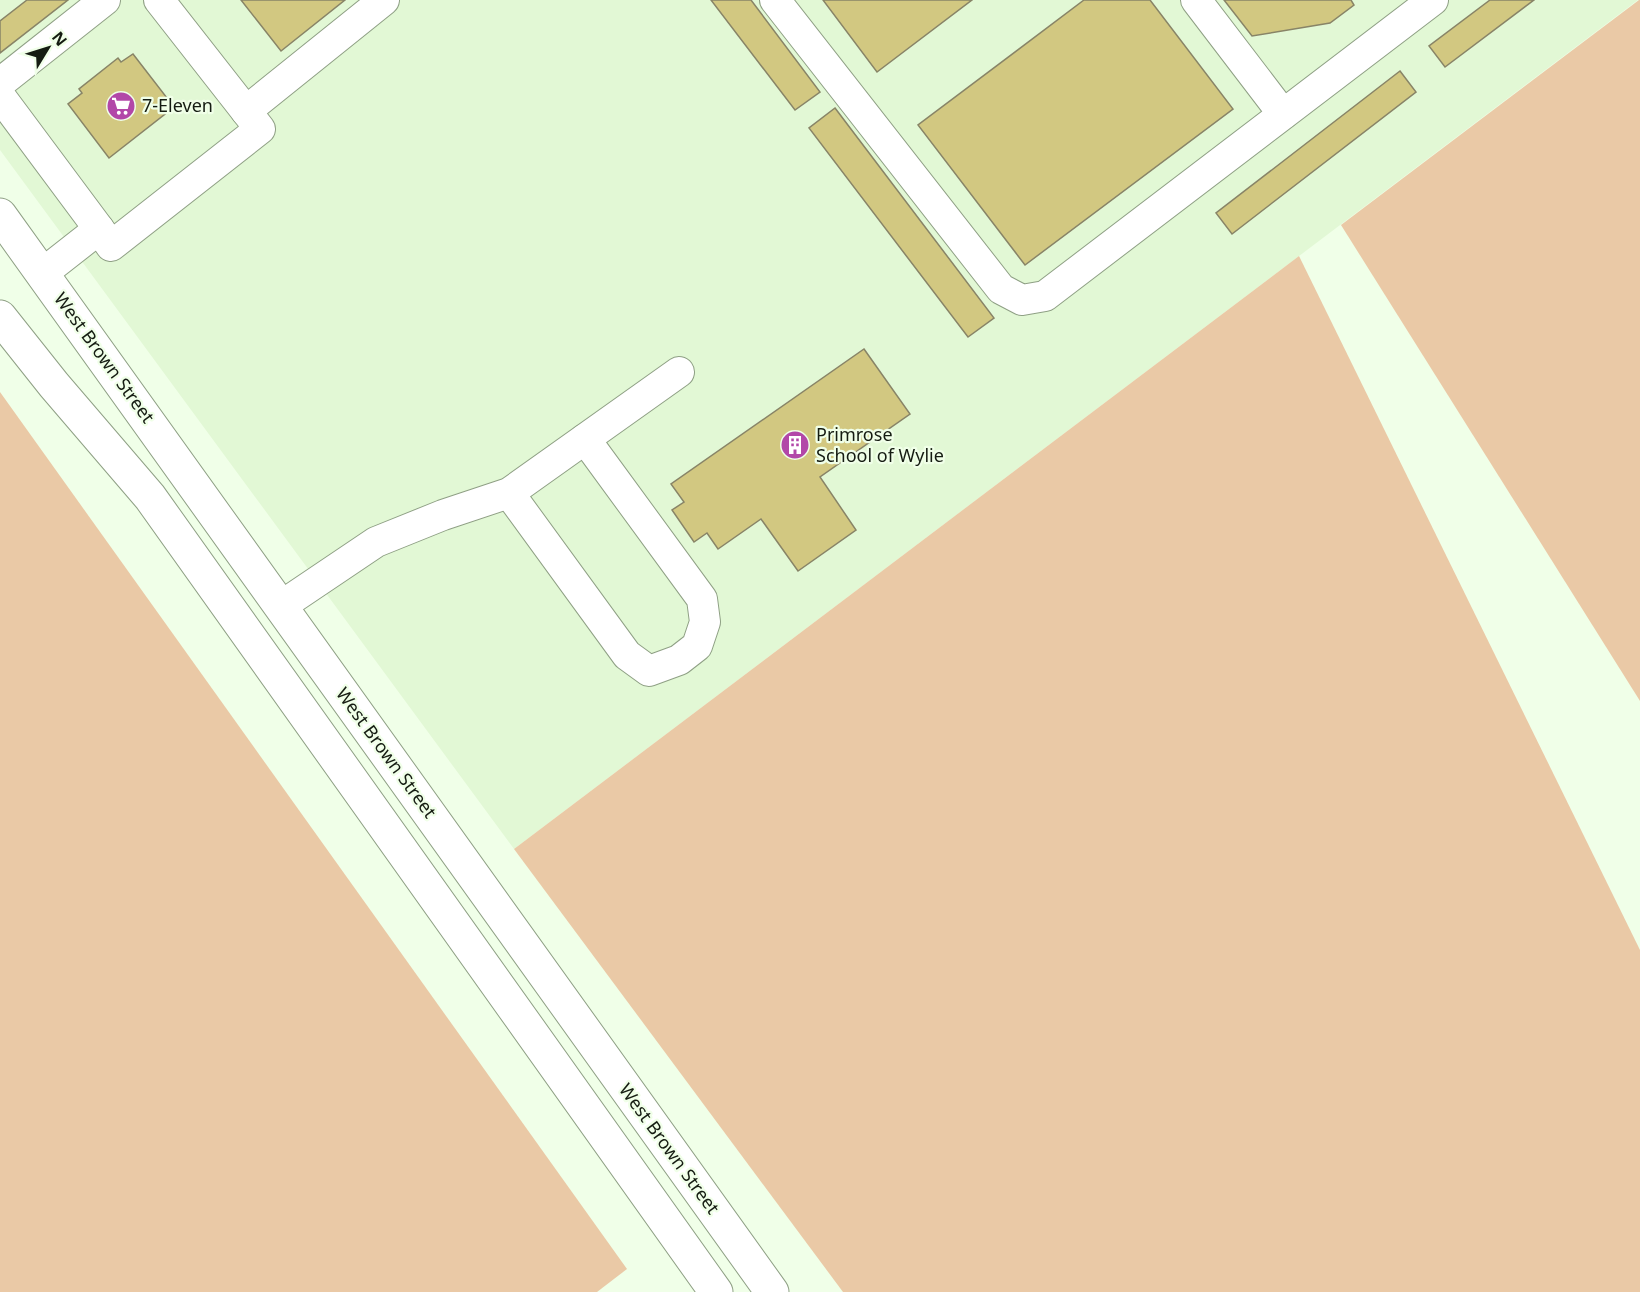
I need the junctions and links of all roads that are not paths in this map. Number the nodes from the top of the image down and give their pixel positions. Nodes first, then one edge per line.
1 (105, 0) edge
2 (159, 0) edge
3 (384, 0) edge
4 (776, 0) edge
5 (1196, 0) edge
6 (1422, 3) edge
7 (0, 83) edge
8 (0, 96) edge
9 (246, 111) junction
10 (1283, 114) junction
11 (0, 215) edge
12 (99, 229) junction
13 (43, 273) junction
14 (0, 316) edge
15 (679, 372) dead end
16 (585, 439) junction
17 (509, 493) junction
18 (150, 497) junction
19 (281, 606) junction
20 (716, 1292) edge
21 (772, 1292) edge

1 - 7 lane
2 - 9 lane
3 - 9 lane
4 - 10 lane
5 - 10 lane
6 - 10 lane
8 - 12 lane
9 - 12 lane
11 - 13 main road, West Brown Street
12 - 13 lane
13 - 19 main road, West Brown Street
14 - 18 main road
15 - 16 lane
16 - 17 lane
16 - 17 lane
17 - 19 lane
18 - 19 main road
18 - 20 main road
19 - 21 main road, West Brown Street

